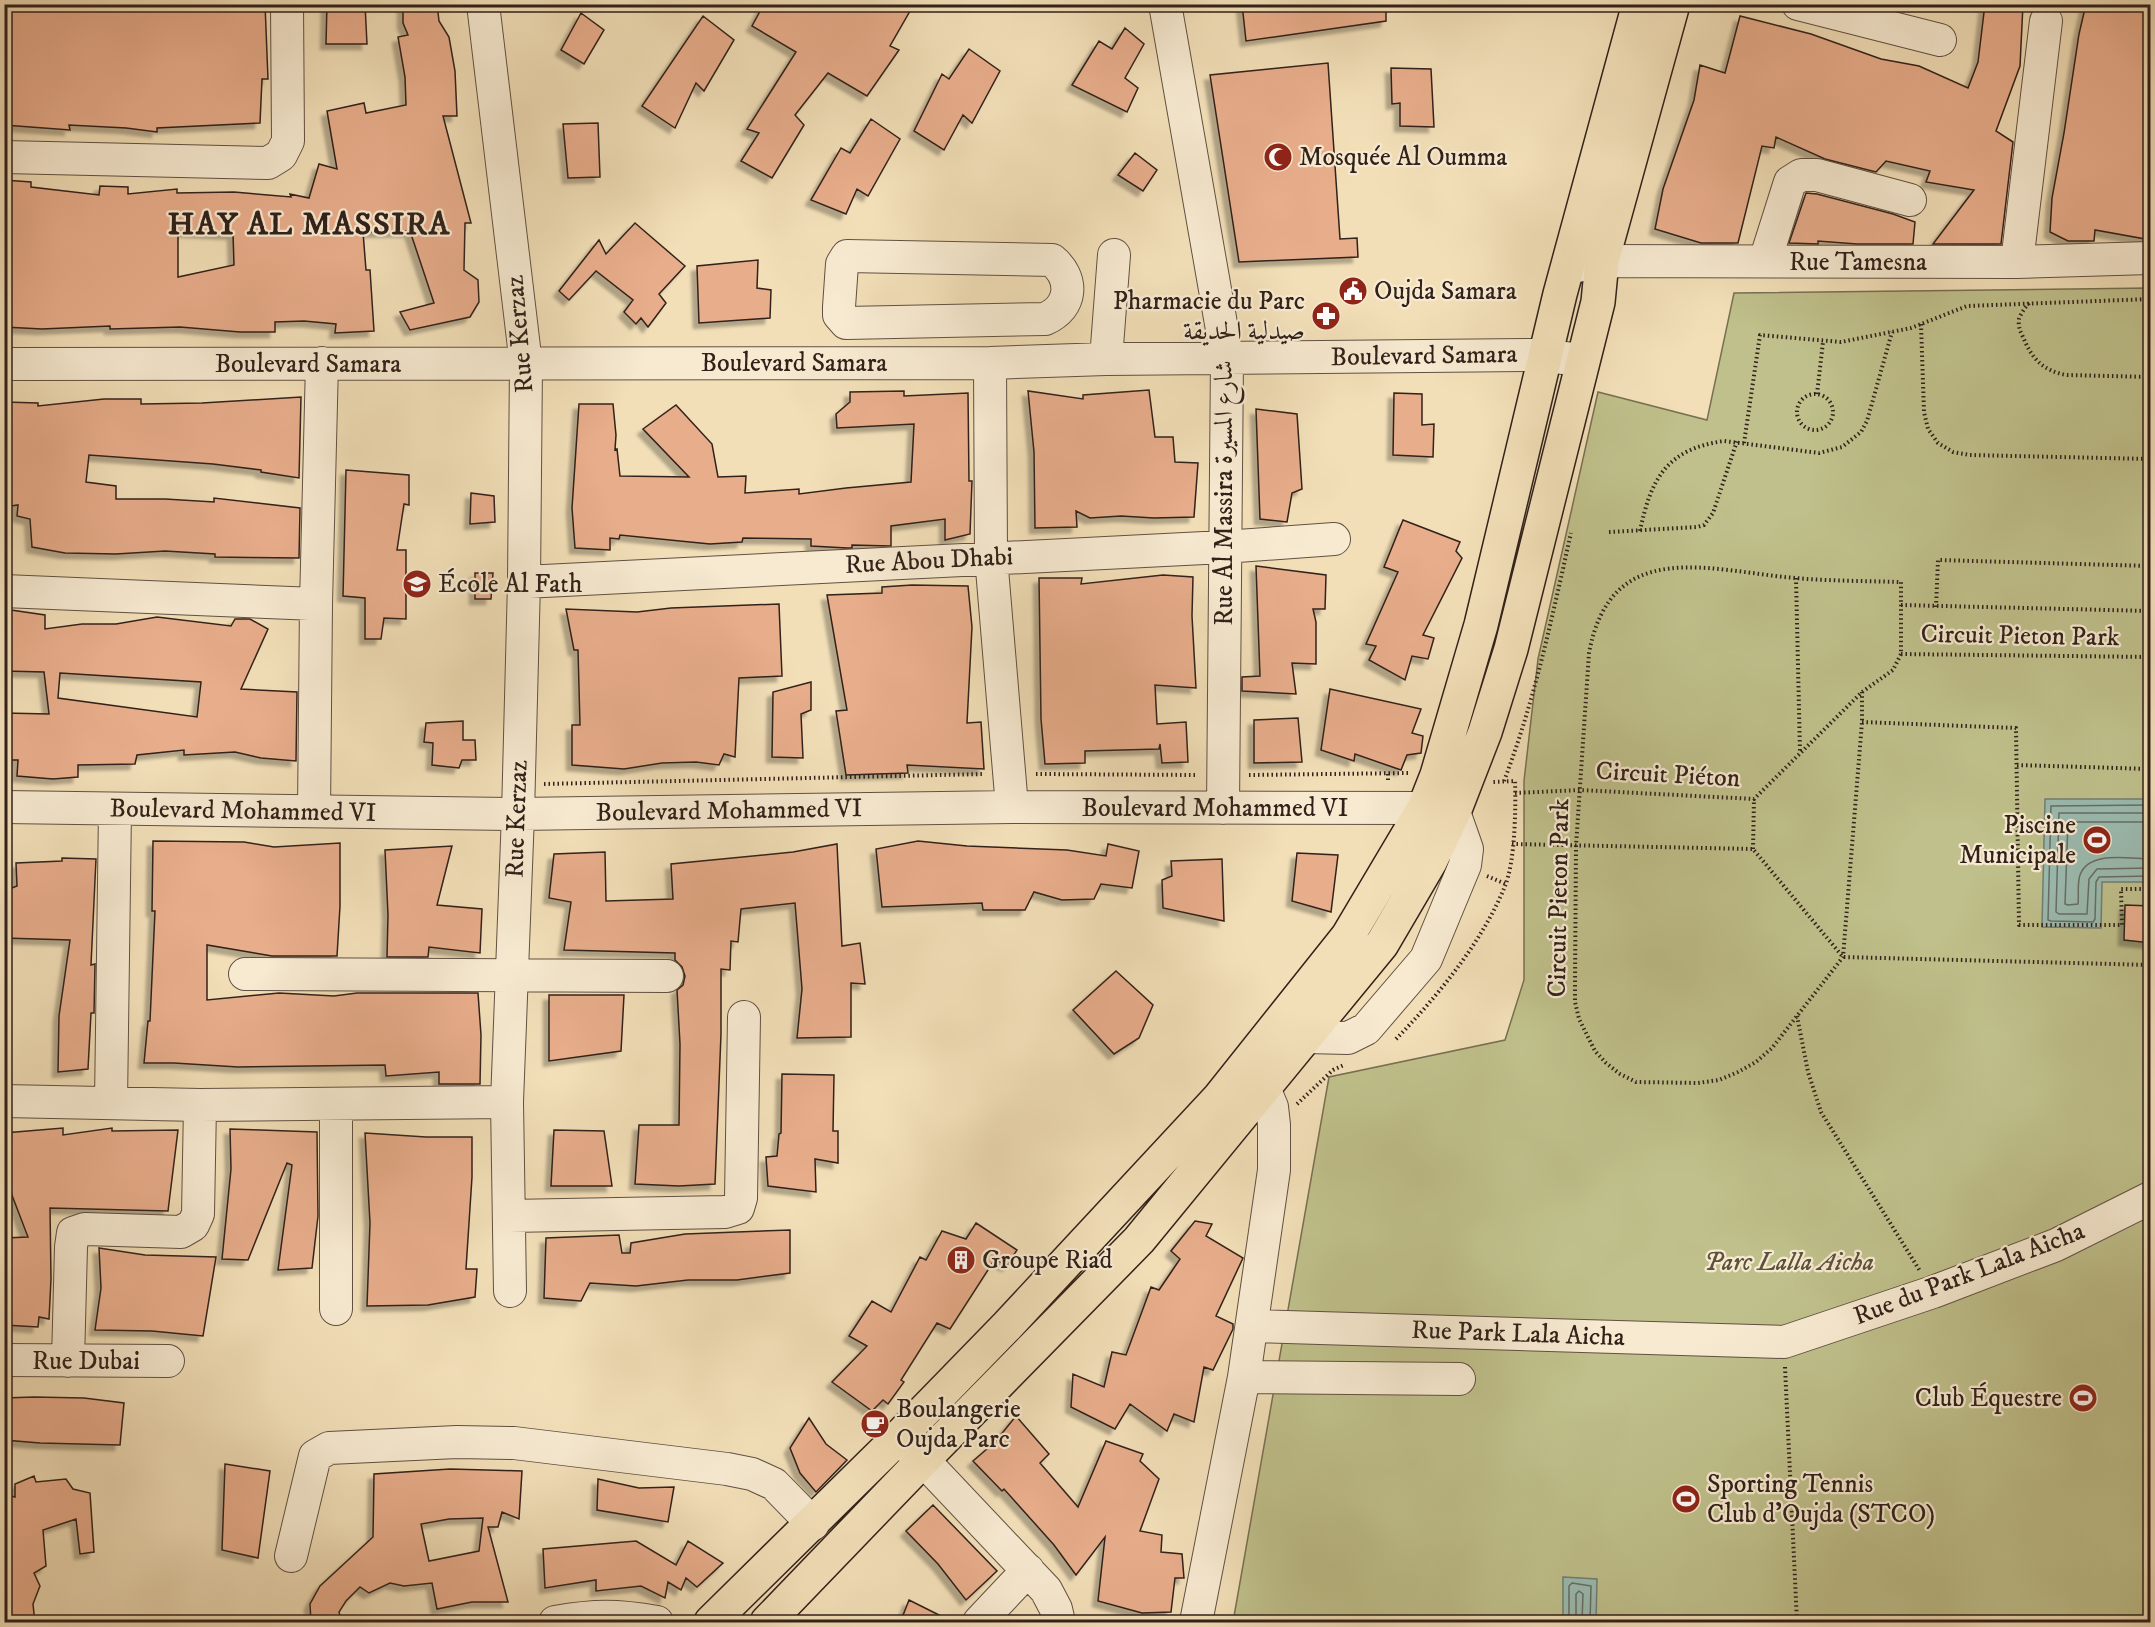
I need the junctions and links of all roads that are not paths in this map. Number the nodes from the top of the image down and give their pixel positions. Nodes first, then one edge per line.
1 (287, 4) edge
2 (483, 4) edge
3 (1165, 4) edge
4 (1639, 4) edge
5 (1673, 4) edge
6 (1798, 4) edge
7 (2046, 21) dead end
8 (1940, 40) dead end
9 (4, 157) edge
10 (1910, 200) dead end
11 (2151, 258) edge
12 (1602, 261) junction
13 (1765, 261) junction
14 (2017, 262) junction
15 (1567, 268) junction
16 (1069, 285) junction
17 (1545, 356) junction
18 (1227, 358) junction
19 (1106, 359) junction
20 (1583, 360) junction
21 (4, 363) edge
22 (322, 363) junction
23 (990, 363) junction
24 (526, 364) junction
25 (1334, 539) dead end
26 (1224, 547) junction
27 (991, 557) junction
28 (524, 582) junction
29 (4, 591) edge
30 (316, 604) junction
31 (1445, 795) junction
32 (518, 800) junction
33 (4, 807) edge
34 (1012, 807) junction
35 (1223, 808) junction
36 (115, 809) junction
37 (314, 811) junction
38 (245, 974) dead end
39 (512, 974) junction
40 (667, 976) dead end
41 (744, 1017) dead end
42 (1306, 1037) junction
43 (1264, 1088) junction
44 (4, 1101) edge
45 (507, 1102) junction
46 (111, 1103) junction
47 (200, 1105) junction
48 (336, 1105) junction
49 (1229, 1108) junction
50 (2151, 1198) edge
51 (1111, 1214) junction
52 (510, 1216) junction
53 (1139, 1240) junction
54 (510, 1291) dead end
55 (336, 1309) dead end
56 (1253, 1326) junction
57 (1784, 1342) joint
58 (4, 1360) edge
59 (68, 1361) junction
60 (168, 1361) dead end
61 (1244, 1377) junction
62 (1460, 1379) dead end
63 (898, 1438) junction
64 (922, 1460) junction
65 (813, 1524) junction
66 (291, 1556) dead end
67 (1028, 1570) junction
68 (555, 1623) edge
69 (657, 1623) edge
70 (711, 1623) edge
71 (767, 1623) edge
72 (979, 1623) edge
73 (1059, 1623) edge
74 (1196, 1623) edge

1 - 9 street
2 - 24 street, Rue Kerzaz
3 - 18 street, Rue Al Massira شارع المسيرة
4 - 15 main road
5 - 12 main road
6 - 8 street
7 - 14 street
10 - 13 street
11 - 14 street, Rue Tamesna
12 - 13 street, Rue Tamesna
12 - 15 street, Rue Tamesna
12 - 20 main road
13 - 14 street, Rue Tamesna
15 - 17 main road
16 - 16 street
16 - 19 street
17 - 18 street, Boulevard Samara
17 - 20 street, Boulevard Samara
17 - 31 main road
18 - 19 street, Boulevard Samara
18 - 26 street, Rue Al Massira شارع المسيرة
19 - 23 street, Boulevard Samara
20 - 31 main road
21 - 22 street, Boulevard Samara
22 - 24 street, Boulevard Samara
22 - 30 street
23 - 24 street, Boulevard Samara
23 - 27 street
24 - 28 street, Rue Kerzaz
25 - 26 street, Rue Abou Dhabi
26 - 27 street, Rue Abou Dhabi
26 - 35 street, Rue Al Massira شارع المسيرة
27 - 28 street, Rue Abou Dhabi
27 - 34 street
28 - 32 street, Rue Kerzaz
29 - 30 street
30 - 37 street
31 - 35 street, Boulevard Mohammed VI
31 - 42 main road
31 - 42 street
31 - 49 main road
32 - 34 street, Boulevard Mohammed VI
32 - 37 street, Boulevard Mohammed VI
32 - 39 street, Rue Kerzaz
33 - 36 street, Boulevard Mohammed VI
34 - 35 street, Boulevard Mohammed VI
36 - 37 street, Boulevard Mohammed VI
36 - 46 street
38 - 39 street
39 - 40 street
39 - 45 street, Rue Kerzaz
41 - 52 street
42 - 43 main road
43 - 49 main road
43 - 56 street
44 - 46 street
45 - 48 street
45 - 52 street, Rue Kerzaz
46 - 47 street
47 - 48 street
47 - 59 street
48 - 55 street
49 - 51 main road
49 - 53 main road
50 - 57 street, Rue du Park Lala Aicha
51 - 53 main road
51 - 63 main road
52 - 54 street, Rue Kerzaz
53 - 64 main road
56 - 57 street, Rue Park Lala Aicha
56 - 61 street
58 - 59 street, Rue Dubai
59 - 60 street, Rue Dubai
61 - 62 street
61 - 74 street
63 - 64 street
63 - 65 main road
64 - 67 street
64 - 71 main road
65 - 66 street
65 - 70 main road
67 - 72 street
67 - 73 street
68 - 69 street

